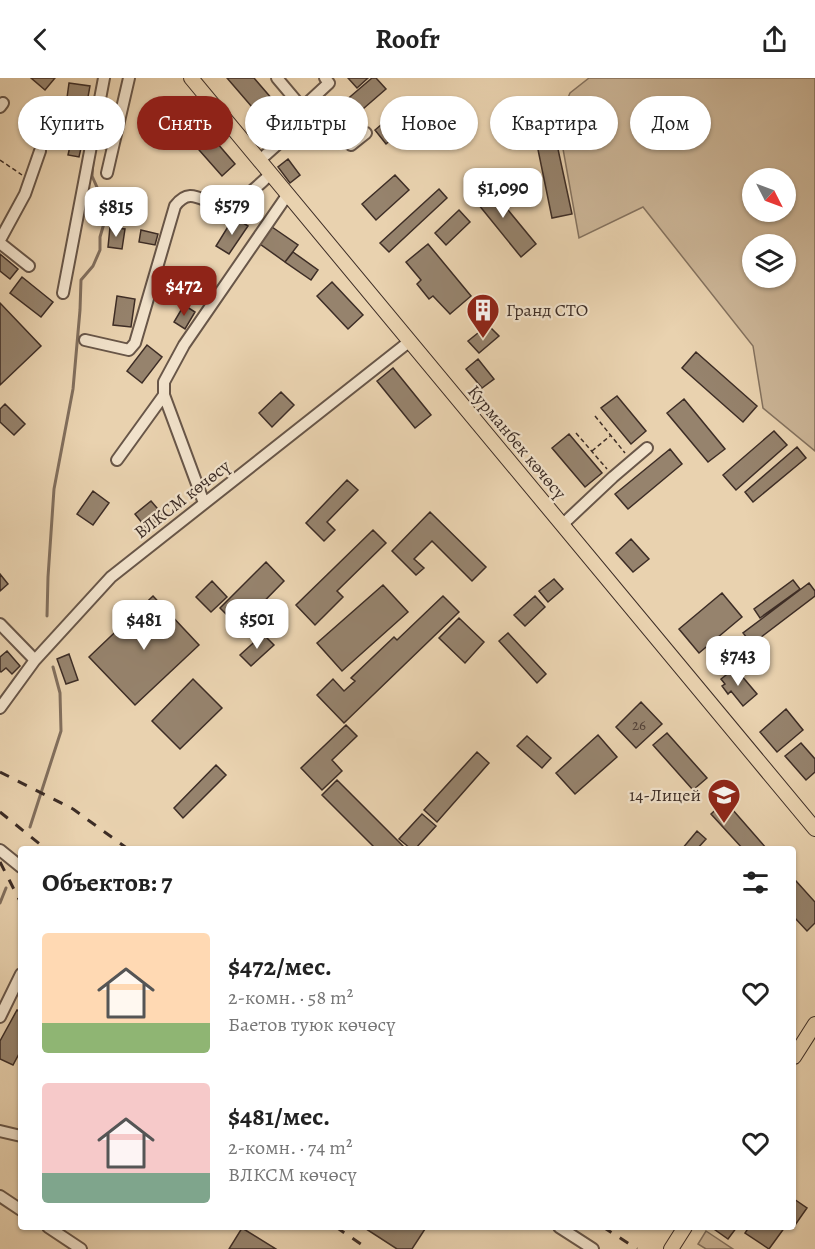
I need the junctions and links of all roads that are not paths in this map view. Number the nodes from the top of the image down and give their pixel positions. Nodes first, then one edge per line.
1 (104, 78) edge
2 (129, 78) edge
3 (191, 78) edge
4 (277, 78) edge
5 (325, 78) edge
6 (292, 96) edge
7 (319, 96) edge
8 (270, 150) edge
9 (40, 151) dead end
10 (260, 160) junction
11 (107, 173) dead end
12 (271, 174) junction
13 (288, 194) junction
14 (0, 241) edge
15 (29, 266) dead end
16 (63, 293) dead end
17 (85, 340) dead end
18 (410, 341) junction
19 (164, 395) junction
20 (646, 448) dead end
21 (117, 460) dead end
22 (204, 503) junction
23 (562, 525) junction
24 (0, 624) edge
25 (35, 660) junction
26 (0, 708) edge
27 (815, 830) edge
28 (0, 850) edge
29 (18, 865) edge
30 (18, 980) edge
31 (0, 1017) edge
32 (815, 1024) edge
33 (796, 1054) edge
34 (0, 1131) edge
35 (18, 1135) edge
36 (0, 1196) edge
37 (18, 1208) edge
38 (52, 1230) edge
39 (564, 1230) edge
40 (684, 1230) edge
41 (675, 1247) edge
42 (81, 1249) edge
43 (593, 1249) edge

1 - 16 street
2 - 11 street
3 - 10 main road, Курманбек көчөсү
4 - 6 street
5 - 7 street
8 - 10 street
9 - 14 street
10 - 12 main road, Курманбек көчөсү
12 - 13 main road, Курманбек көчөсү
12 - 17 street
13 - 18 main road, Курманбек көчөсү
13 - 19 street
14 - 15 street
18 - 22 street, ВЛКСМ көчөсү
18 - 23 main road, Курманбек көчөсү
19 - 21 street
19 - 22 street
20 - 23 street
22 - 25 street, ВЛКСМ көчөсү
23 - 27 main road, Курманбек көчөсү
24 - 25 street
25 - 26 street, ВЛКСМ көчөсү
28 - 29 street
30 - 31 street
32 - 33 main road
34 - 35 street
36 - 37 street
38 - 42 street
39 - 43 street
40 - 41 main road

